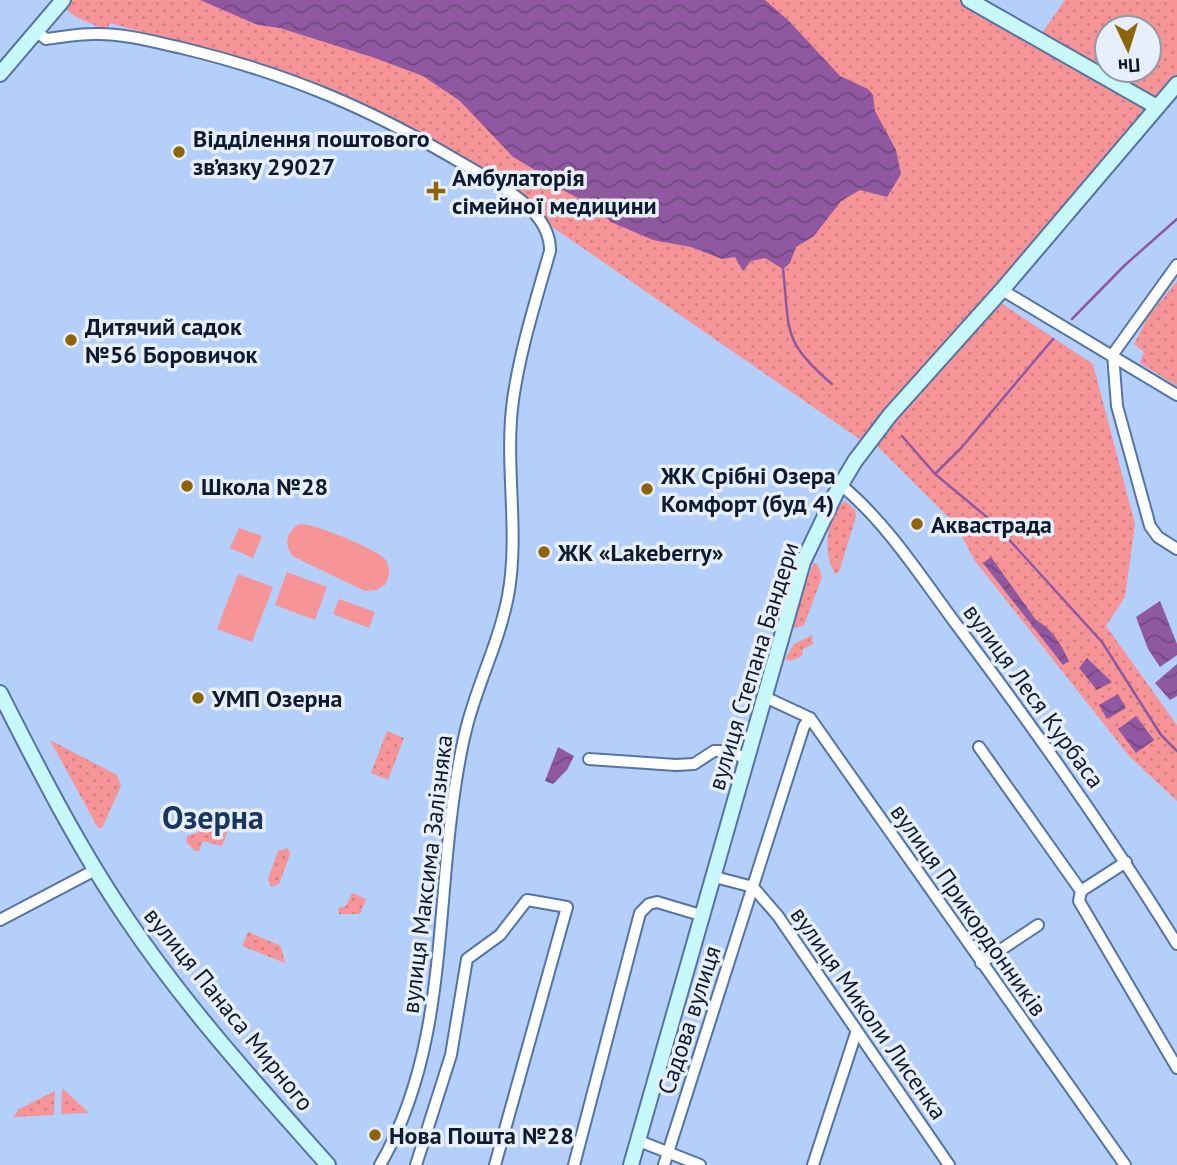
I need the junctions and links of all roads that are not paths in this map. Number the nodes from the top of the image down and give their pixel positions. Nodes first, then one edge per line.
1 (63, 0) edge
2 (969, 0) edge
3 (36, 31) junction
4 (0, 74) edge
5 (1177, 85) edge
6 (1157, 107) junction
7 (1177, 265) edge
8 (1002, 290) junction
9 (1113, 354) junction
10 (1177, 395) edge
11 (841, 485) junction
12 (1177, 549) edge
13 (0, 693) edge
14 (765, 697) junction
15 (810, 718) junction
16 (979, 747) dead end
17 (589, 759) dead end
18 (746, 760) junction
19 (1126, 862) junction
20 (95, 870) junction
21 (715, 877) junction
22 (752, 887) junction
23 (1081, 891) junction
24 (704, 916) junction
25 (0, 920) edge
26 (1038, 925) dead end
27 (1177, 944) edge
28 (981, 963) junction
29 (856, 1033) junction
30 (1177, 1068) edge
31 (639, 1141) junction
32 (668, 1153) junction
33 (328, 1165) edge
34 (380, 1165) edge
35 (416, 1165) edge
36 (495, 1165) edge
37 (574, 1165) edge
38 (631, 1165) edge
39 (664, 1165) edge
40 (700, 1165) edge
41 (813, 1165) edge
42 (949, 1165) edge
43 (1125, 1165) edge

1 - 3 main road
2 - 6 main road
3 - 4 main road
3 - 34 street, вулиця Максима Залізняка
5 - 6 main road, вулиця Степана Бандери
6 - 8 main road, вулиця Степана Бандери
7 - 9 street
8 - 9 street
8 - 11 main road, вулиця Степана Бандери
9 - 10 street
9 - 12 street
11 - 14 main road, вулиця Степана Бандери
11 - 19 street, вулиця Леся Курбаса
13 - 20 main road, вулиця Панаса Мирного
14 - 15 street
14 - 18 main road, вулиця Степана Бандери
15 - 22 street, Садова вулиця
15 - 28 street, вулиця Прикордонників
16 - 23 street
17 - 18 street
18 - 21 main road, вулиця Степана Бандери
19 - 23 street
19 - 27 street, вулиця Леся Курбаса
20 - 25 street
20 - 33 main road, вулиця Панаса Мирного
21 - 22 street
21 - 24 main road, вулиця Степана Бандери
22 - 29 street, вулиця Миколи Лисенка
22 - 32 street, Садова вулиця
23 - 30 street
24 - 31 main road, вулиця Степана Бандери
24 - 37 street
26 - 28 street
28 - 43 street, вулиця Прикордонників
29 - 41 street
29 - 42 street, вулиця Миколи Лисенка
31 - 32 street
31 - 38 main road, вулиця Степана Бандери
32 - 39 street, Садова вулиця
32 - 40 street
35 - 36 street, вулиця Максима Залізняка

